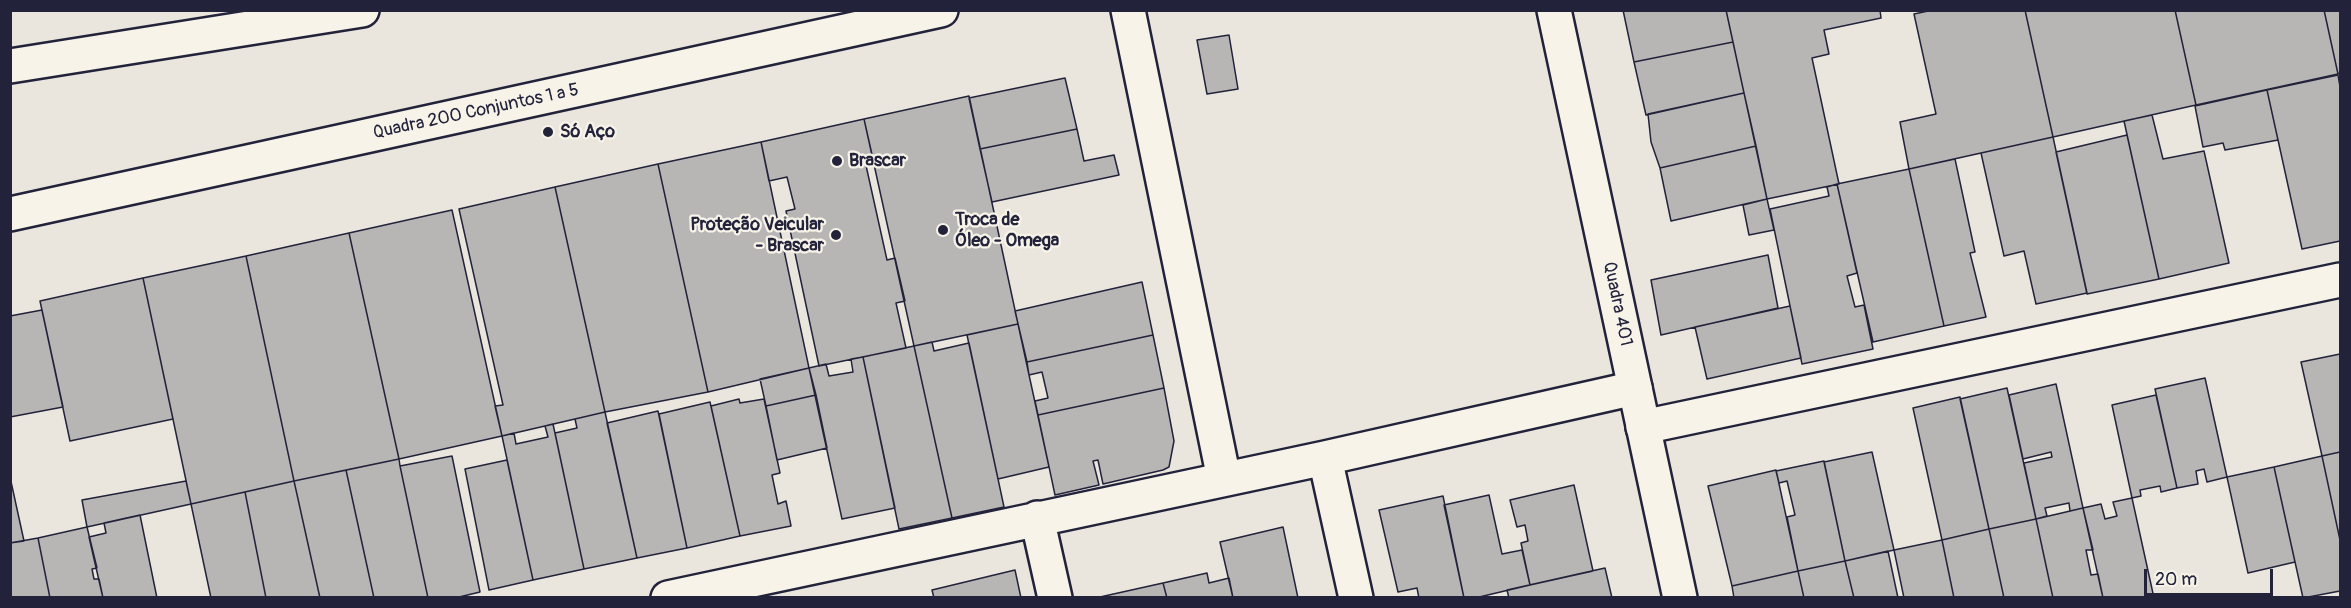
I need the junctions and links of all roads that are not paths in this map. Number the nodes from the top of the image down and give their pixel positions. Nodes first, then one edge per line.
1 (362, 10) edge
2 (941, 10) edge
3 (1128, 10) edge
4 (1554, 10) edge
5 (10, 66) edge
6 (10, 214) edge
7 (2340, 280) edge
8 (1635, 388) junction
9 (1643, 427) junction
10 (1325, 458) junction
11 (1224, 479) junction
12 (1037, 518) junction
13 (750, 588) edge
14 (668, 597) edge
15 (1055, 597) edge
16 (1356, 597) edge
17 (1680, 597) edge

1 - 5 street
2 - 6 street, Quadra 200 Conjuntos 1 a 5
3 - 11 street
4 - 8 street, Quadra 401
7 - 9 street
8 - 9 street, Quadra 401
8 - 10 street
9 - 17 street, Quadra 401
10 - 11 street
10 - 16 street
11 - 12 street
12 - 13 street
12 - 15 street
13 - 14 street

